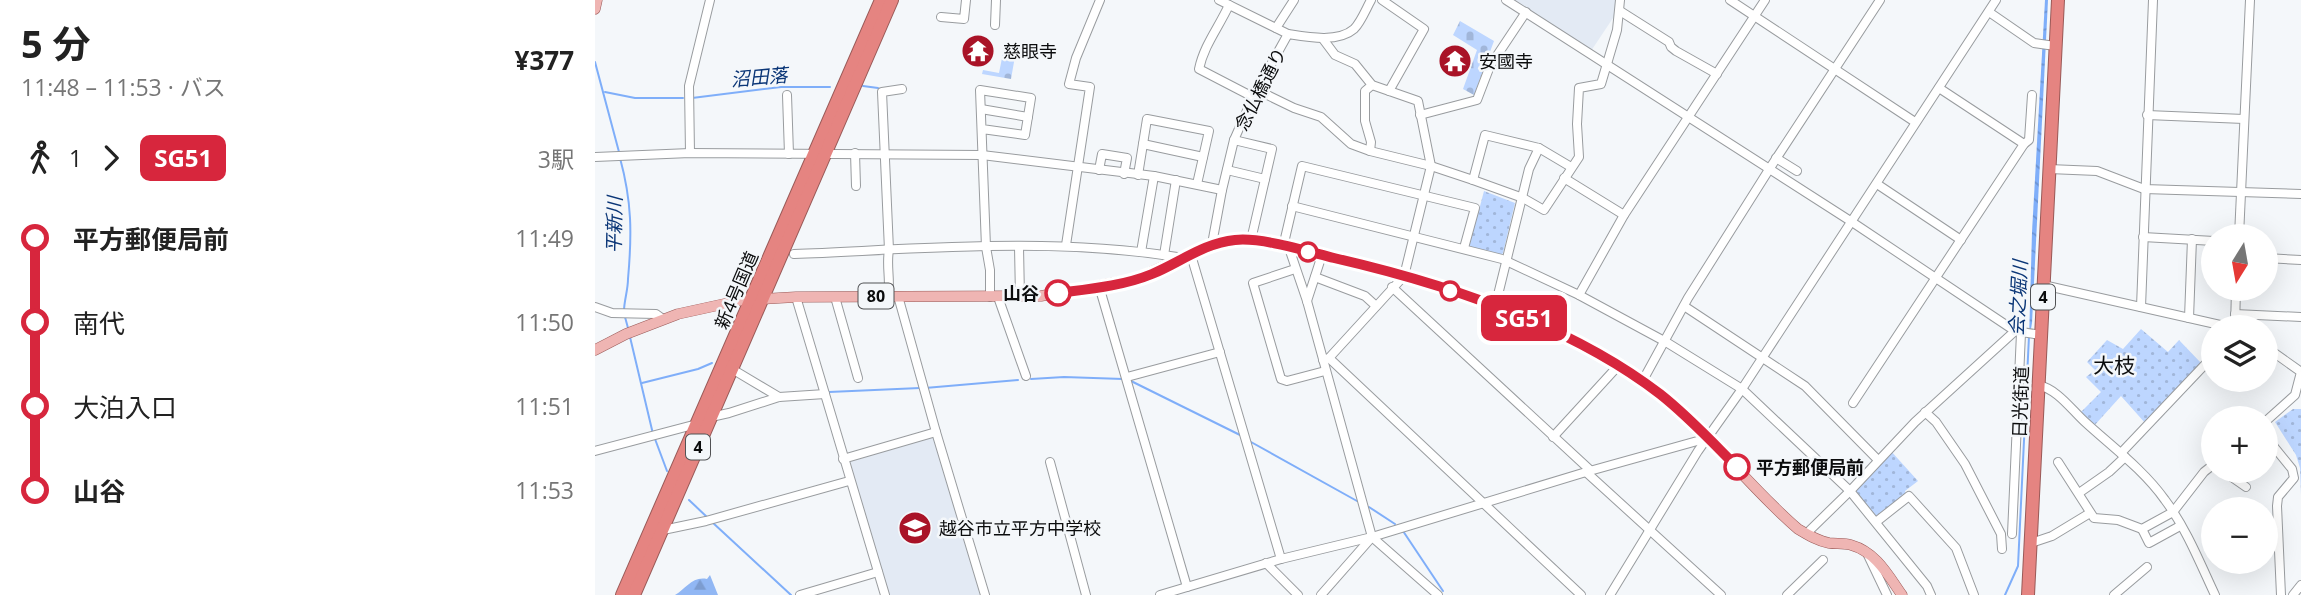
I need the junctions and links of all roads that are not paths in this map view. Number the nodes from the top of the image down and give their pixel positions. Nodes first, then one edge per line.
1 (597, 0) edge
2 (710, 0) edge
3 (881, 0) edge
4 (893, 0) edge
5 (966, 0) edge
6 (996, 0) edge
7 (1100, 0) edge
8 (1219, 0) edge
9 (1293, 0) edge
10 (1371, 0) edge
11 (1382, 0) edge
12 (1506, 0) edge
13 (1620, 0) edge
14 (1730, 0) edge
15 (1765, 0) edge
16 (1880, 0) edge
17 (2058, 0) edge
18 (2153, 0) edge
19 (2250, 0) edge
20 (1991, 4) edge
21 (1229, 5) junction
22 (595, 9) edge
23 (1526, 12) junction
24 (1620, 12) junction
25 (1755, 16) junction
26 (941, 17) dead end
27 (995, 25) dead end
28 (1276, 28) junction
29 (1288, 34) junction
30 (1323, 39) junction
31 (2047, 45) junction
32 (1607, 64) junction
33 (1835, 69) junction
34 (1717, 74) junction
35 (1372, 85) junction
36 (1939, 88) junction
37 (902, 89) dead end
38 (1389, 91) junction
39 (1255, 94) junction
40 (787, 95) dead end
41 (2032, 95) dead end
42 (981, 109) junction
43 (1420, 115) junction
44 (2147, 115) junction
45 (1688, 116) junction
46 (1028, 117) junction
47 (2244, 119) junction
48 (1915, 122) junction
49 (982, 129) junction
50 (1234, 140) junction
51 (1143, 144) junction
52 (2024, 144) junction
53 (1539, 148) junction
54 (1370, 151) junction
55 (690, 153) junction
56 (855, 153) junction
57 (789, 154) junction
58 (820, 154) junction
59 (884, 154) junction
60 (982, 155) junction
61 (595, 157) edge
62 (1203, 158) junction
63 (1776, 158) junction
64 (1431, 166) junction
65 (1571, 167) junction
66 (1078, 168) junction
67 (1770, 168) junction
68 (2049, 169) junction
69 (1099, 170) junction
70 (1227, 170) junction
71 (1797, 171) dead end
72 (1124, 174) junction
73 (1138, 175) junction
74 (1154, 176) junction
75 (1564, 178) junction
76 (1176, 180) junction
77 (1265, 180) junction
78 (1473, 180) junction
79 (1197, 184) junction
80 (1877, 184) junction
81 (856, 186) dead end
82 (2144, 189) junction
83 (1222, 190) junction
84 (2241, 193) junction
85 (2301, 194) edge
86 (1423, 195) junction
87 (1523, 198) junction
88 (1292, 206) junction
89 (1624, 215) junction
90 (1852, 222) junction
91 (2240, 224) edge
92 (1414, 235) junction
93 (2143, 237) junction
94 (2192, 239) junction
95 (1251, 240) junction
96 (1961, 240) junction
97 (2201, 240) edge
98 (1212, 244) junction
99 (1066, 246) junction
100 (986, 247) junction
101 (1019, 247) junction
102 (1286, 247) junction
103 (1464, 248) junction
104 (889, 250) junction
105 (1141, 252) junction
106 (794, 254) dead end
107 (1164, 255) junction
108 (1191, 255) junction
109 (1322, 255) junction
110 (2279, 259) edge
111 (1180, 260) junction
112 (2301, 260) edge
113 (1507, 261) junction
114 (1295, 269) junction
115 (1404, 276) junction
116 (1315, 277) junction
117 (1937, 277) junction
118 (2043, 285) junction
119 (1099, 286) junction
120 (1392, 287) junction
121 (1579, 295) junction
122 (893, 296) junction
123 (796, 297) junction
124 (835, 297) junction
125 (994, 297) junction
126 (1020, 297) junction
127 (756, 299) junction
128 (1307, 301) junction
129 (2236, 301) edge
130 (1375, 306) junction
131 (1684, 306) junction
132 (595, 307) edge
133 (1495, 307) junction
134 (2141, 307) junction
135 (2235, 314) joint
136 (2301, 317) edge
137 (663, 318) junction
138 (2189, 318) junction
139 (2201, 321) edge
140 (2020, 333) junction
141 (2037, 335) junction
142 (1665, 342) junction
143 (595, 350) edge
144 (1220, 352) junction
145 (2278, 356) edge
146 (1326, 359) junction
147 (1762, 359) junction
148 (1618, 366) junction
149 (732, 369) junction
150 (2201, 369) edge
151 (1325, 370) junction
152 (1026, 376) dead end
153 (1127, 377) junction
154 (859, 378) dead end
155 (1642, 382) junction
156 (2038, 385) junction
157 (1742, 389) junction
158 (825, 394) junction
159 (776, 396) junction
160 (1853, 403) dead end
161 (2278, 410) edge
162 (1925, 412) junction
163 (711, 416) junction
164 (697, 424) junction
165 (936, 432) junction
166 (1553, 438) junction
167 (1708, 438) junction
168 (595, 451) edge
169 (2278, 452) edge
170 (2123, 455) junction
171 (843, 459) junction
172 (1878, 460) junction
173 (1051, 462) dead end
174 (2058, 462) dead end
175 (1588, 471) junction
176 (2201, 476) edge
177 (2016, 478) junction
178 (2031, 478) junction
179 (849, 481) junction
180 (2240, 483) edge
181 (2246, 487) dead end
182 (1850, 491) junction
183 (2079, 494) junction
184 (1481, 503) junction
185 (2173, 512) junction
186 (2090, 513) junction
187 (1876, 522) junction
188 (2180, 526) junction
189 (1650, 529) junction
190 (2142, 529) junction
191 (663, 530) junction
192 (1806, 534) junction
193 (2012, 534) dead end
194 (1372, 537) junction
195 (2031, 543) junction
196 (2001, 549) dead end
197 (1867, 552) junction
198 (1281, 559) junction
199 (1823, 560) dead end
200 (1266, 564) junction
201 (2147, 567) dead end
202 (877, 572) junction
203 (2301, 585) edge
204 (1187, 587) junction
205 (622, 595) edge
206 (634, 595) edge
207 (800, 595) edge
208 (884, 595) edge
209 (985, 595) edge
210 (1086, 595) edge
211 (1160, 595) edge
212 (1298, 595) edge
213 (1321, 595) edge
214 (1438, 595) edge
215 (1581, 595) edge
216 (1610, 595) edge
217 (1721, 595) edge
218 (1787, 595) edge
219 (1887, 595) edge
220 (1902, 595) edge
221 (1931, 595) edge
222 (1974, 595) edge
223 (2028, 595) edge
224 (2114, 595) edge
225 (2215, 595) edge
226 (2281, 595) edge
227 (2293, 595) edge

1 - 22 main road
2 - 55 street
3 - 58 highway, 新4号国道 / 4
4 - 58 highway, 新4号国道 / 4
5 - 26 street
6 - 27 street
7 - 66 street
8 - 21 street
9 - 28 street
10 - 30 street, 念仏橋通り
11 - 38 street
12 - 23 street
13 - 24 street
14 - 25 street
15 - 25 street
16 - 33 street
17 - 31 highway, 日光街道 / 4
18 - 44 street
19 - 47 street
20 - 31 street
20 - 36 street
21 - 28 street
21 - 39 street
23 - 32 street
23 - 43 street
24 - 32 street
24 - 34 street
25 - 33 street
25 - 34 street
28 - 29 street
29 - 30 street, 念仏橋通り
29 - 39 street, 念仏橋通り
30 - 35 street
31 - 68 highway, 日光街道 / 4
32 - 45 street
32 - 65 street
33 - 48 street
33 - 63 street
34 - 45 street
35 - 38 street
35 - 54 street
36 - 48 street
36 - 52 street
37 - 59 street
38 - 43 street
39 - 50 street, 念仏橋通り
39 - 54 street
40 - 57 street
41 - 52 street
42 - 46 street
42 - 46 street
42 - 49 street
43 - 64 street
44 - 47 street
44 - 82 street
45 - 67 street
45 - 89 street
46 - 49 street
47 - 84 street
48 - 80 street
49 - 60 street
50 - 70 street, 念仏橋通り
50 - 77 street
51 - 62 street
51 - 62 street
51 - 73 street
52 - 96 street
53 - 65 street
53 - 78 street
53 - 87 street
54 - 64 street
55 - 57 street
55 - 61 street
56 - 58 street
56 - 59 street
56 - 81 street
57 - 58 street
58 - 127 highway, 新4号国道 / 4
59 - 60 street
59 - 104 street
60 - 66 street
60 - 100 street
62 - 79 street
63 - 67 street
63 - 71 street
64 - 78 street
64 - 86 street
65 - 75 street
66 - 69 street
66 - 99 street
67 - 90 street
67 - 131 street
68 - 82 street
68 - 118 highway, 日光街道 / 4
69 - 72 street
69 - 72 street
70 - 77 street
70 - 83 street, 念仏橋通り
72 - 73 street
73 - 74 street
74 - 76 street
74 - 105 street
75 - 87 street
75 - 89 street
76 - 79 street
76 - 107 street
77 - 95 street
78 - 87 street
79 - 83 street
80 - 90 street
80 - 96 street
82 - 84 street
82 - 93 street
83 - 98 street, 念仏橋通り
84 - 85 street
84 - 91 street
86 - 88 street
86 - 92 street
86 - 103 street
87 - 113 street
88 - 92 street
88 - 102 street
89 - 121 street
90 - 117 street
90 - 147 street
92 - 103 street
92 - 115 street
93 - 94 street
93 - 134 street
94 - 97 street
94 - 138 street
95 - 98 main road, 80
95 - 102 main road, 80
96 - 117 street
98 - 108 main road, 80
99 - 101 street
99 - 105 street
100 - 101 street
100 - 104 street
100 - 125 street
101 - 126 street
102 - 109 main road, 80
102 - 114 street
103 - 113 street
104 - 106 street
104 - 122 street
105 - 107 street
107 - 111 street
108 - 111 main road, 80
108 - 144 street
109 - 115 main road, 80
109 - 116 street
110 - 112 street
111 - 119 main road, 80
113 - 121 street
113 - 133 street
114 - 128 street
114 - 151 street
115 - 120 street
115 - 133 main road, 80
116 - 128 street
116 - 130 street
117 - 140 street
117 - 160 street
118 - 134 street
118 - 141 highway, 日光街道 / 4
119 - 126 main road, 80
119 - 153 street
120 - 130 street
120 - 166 street
121 - 142 street
122 - 124 main road, 80
122 - 125 main road, 80
122 - 165 street
123 - 124 main road, 80
123 - 127 main road, 80
123 - 158 street
124 - 154 street
125 - 126 main road, 80
125 - 152 street
127 - 137 main road, 80
127 - 149 highway, 新4号国道 / 4
127 - 164 highway, 新4号国道 / 4
128 - 146 street
129 - 135 street
130 - 146 street
131 - 142 street
131 - 147 street
132 - 137 street
133 - 148 main road, 80
134 - 138 street
135 - 136 street
137 - 143 main road, 80
138 - 139 street
140 - 141 street
140 - 162 street
140 - 177 street
141 - 156 highway, 日光街道 / 4
142 - 155 street
142 - 157 street
144 - 153 street
144 - 198 street
145 - 161 street
146 - 151 street
146 - 184 street
147 - 157 street
147 - 172 street
148 - 155 main road, 80
148 - 166 street
149 - 159 street
149 - 163 highway, 新4号国道 / 4
150 - 170 street
151 - 194 street
153 - 204 street
155 - 167 main road, 80
156 - 170 street
156 - 178 highway, 日光街道 / 4
157 - 167 street
157 - 182 street
158 - 159 street
158 - 171 street
159 - 163 street
162 - 172 street
162 - 196 street
163 - 191 highway, 新4号国道 / 4
164 - 168 street
164 - 205 highway, 新4号国道 / 4
165 - 171 street
165 - 209 street
166 - 175 street
167 - 175 street
167 - 189 street
167 - 192 main road, 80
169 - 226 street
170 - 183 street
170 - 185 street
171 - 179 street
172 - 182 street
173 - 210 street
174 - 183 street
175 - 184 street
175 - 189 street
176 - 185 street
177 - 178 street
177 - 193 street
178 - 195 highway, 日光街道 / 4
179 - 191 street
179 - 202 street
180 - 181 street
182 - 187 street
182 - 192 street
183 - 186 street
184 - 194 street
184 - 215 street
185 - 188 street
185 - 190 street
186 - 190 street
186 - 195 street
187 - 221 street
187 - 222 street
188 - 190 street
188 - 225 street
189 - 216 street
189 - 217 street
191 - 206 highway, 新4号国道 / 4
192 - 197 main road, 80
194 - 198 street
194 - 213 street
194 - 214 street
195 - 223 highway, 日光街道 / 4
197 - 219 street
197 - 220 main road
198 - 200 street
199 - 218 street
200 - 204 street
200 - 212 street
201 - 224 street
202 - 207 street
202 - 208 street
203 - 227 street
204 - 211 street

